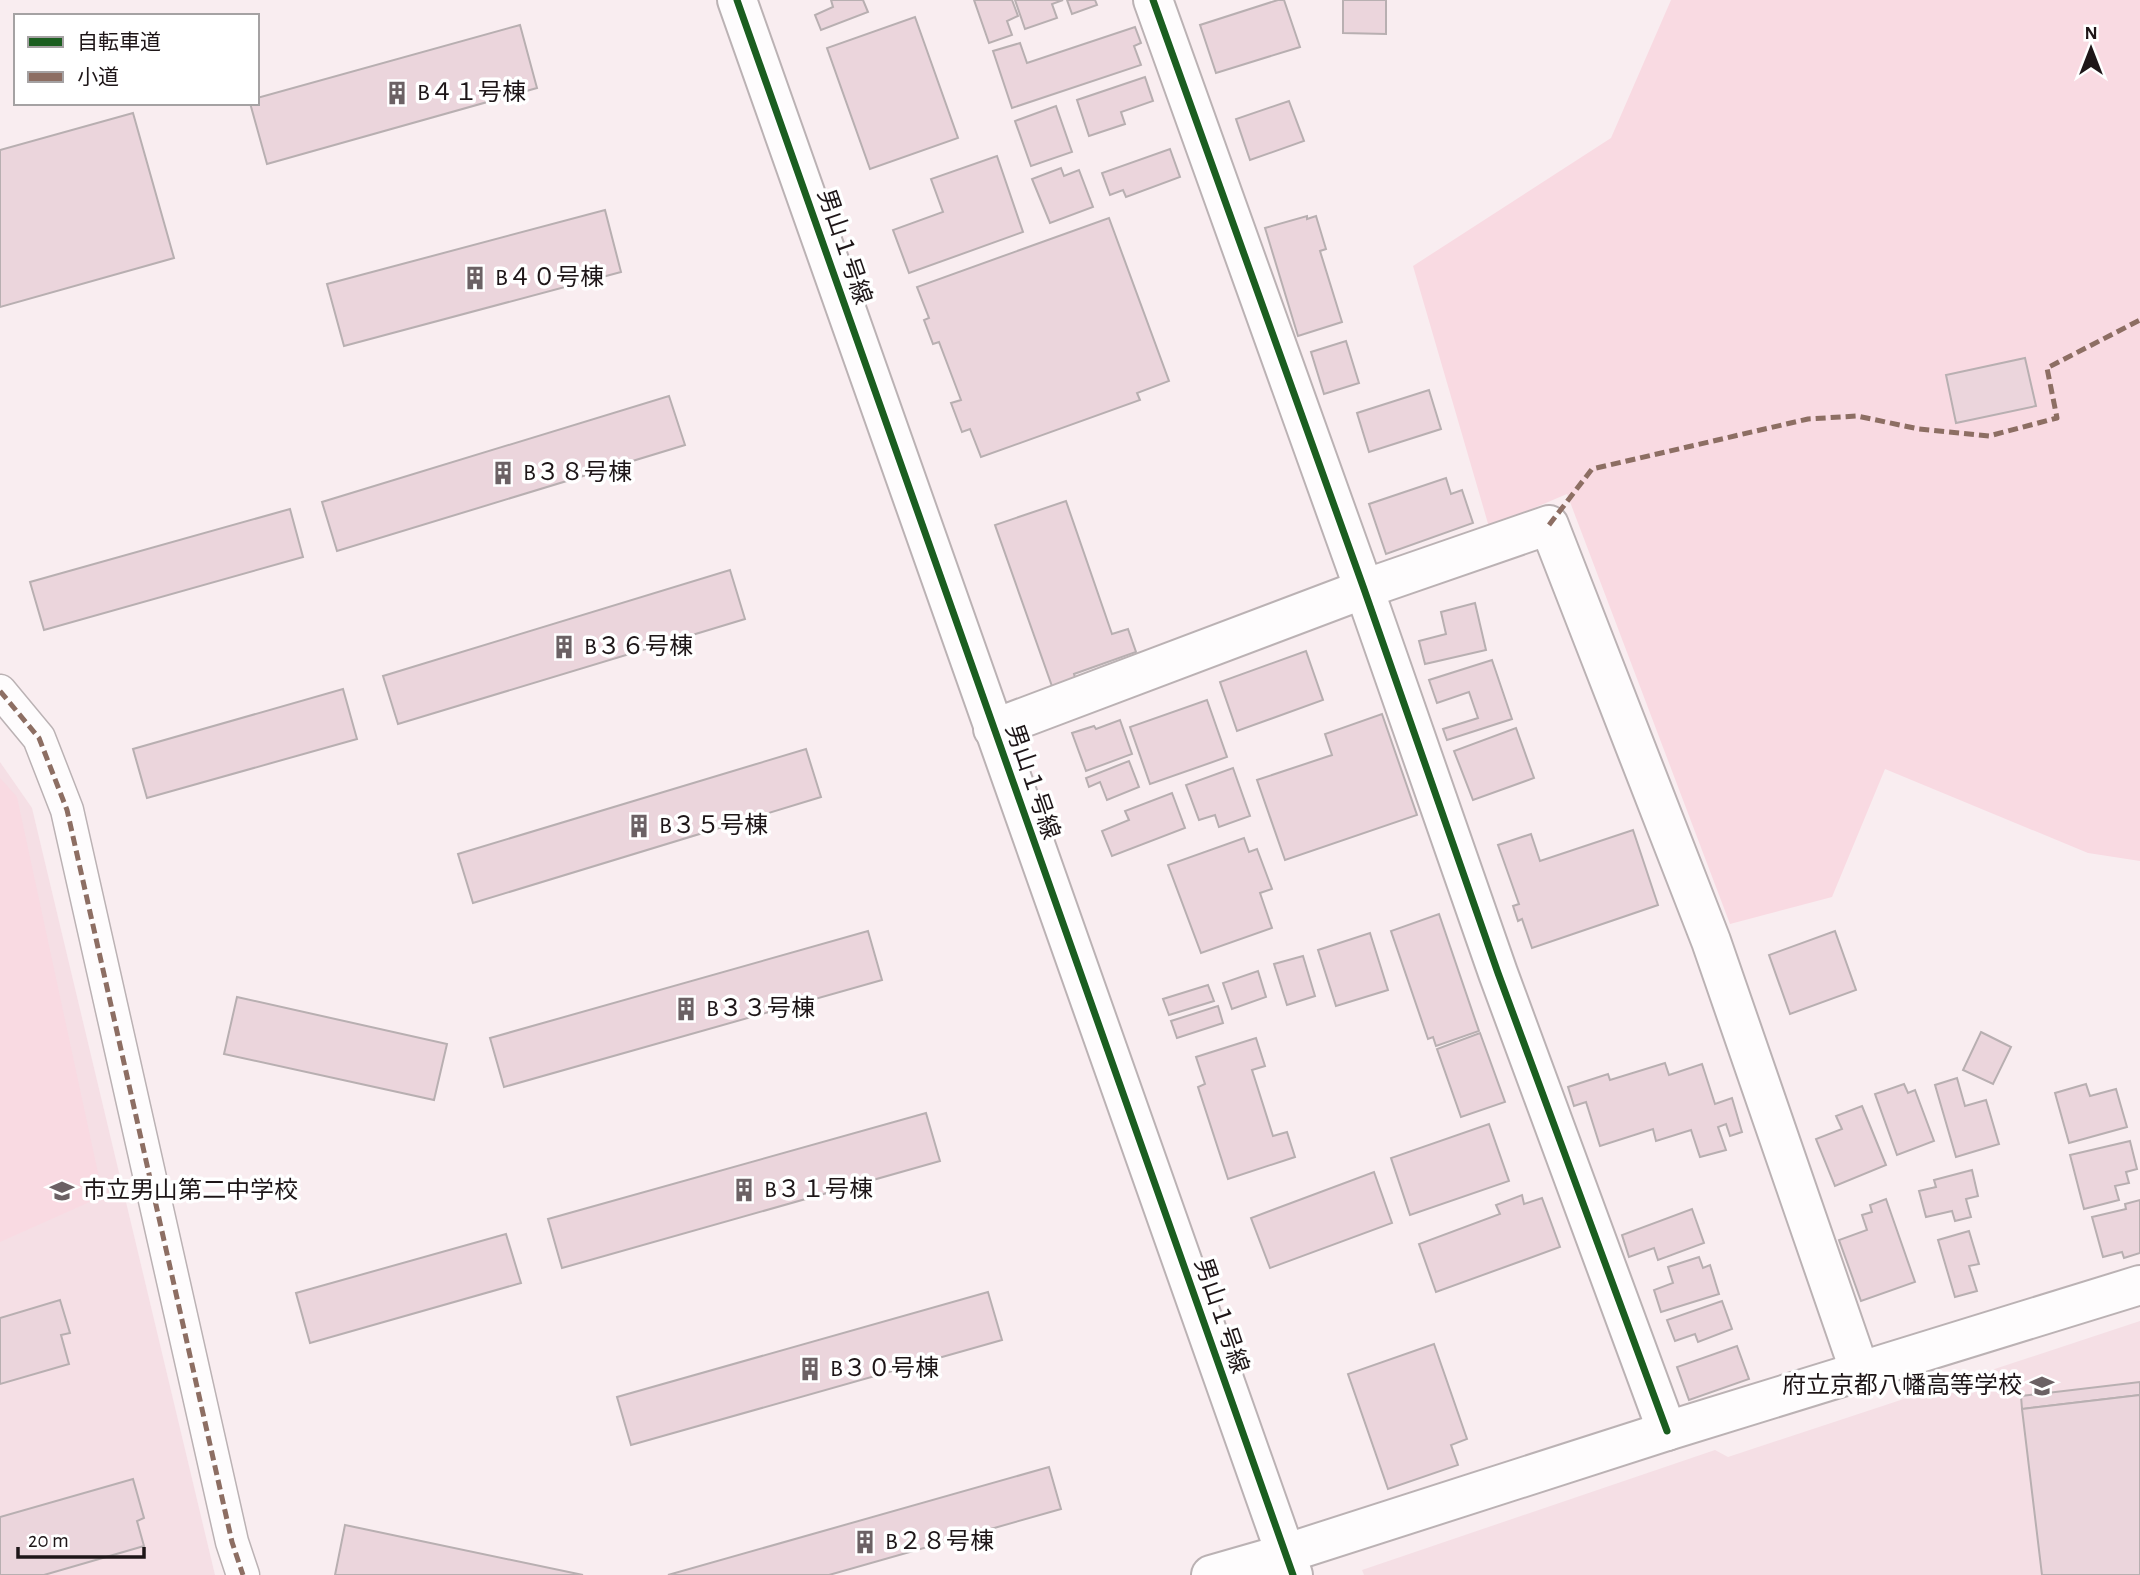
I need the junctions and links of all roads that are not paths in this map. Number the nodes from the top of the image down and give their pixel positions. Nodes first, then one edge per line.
1 (737, 0) edge
2 (1153, 0) edge
3 (1363, 589) junction
4 (0, 691) edge
5 (993, 729) junction
6 (2140, 1284) edge
7 (1860, 1372) junction
8 (1667, 1431) junction
9 (1288, 1565) edge
10 (243, 1575) edge
11 (1211, 1575) edge

1 - 5 street, 男山１号線
2 - 3 street
3 - 5 street
3 - 7 street
3 - 8 street
4 - 10 street
5 - 9 street, 男山１号線
6 - 7 street
7 - 8 street
8 - 9 street
9 - 11 street

